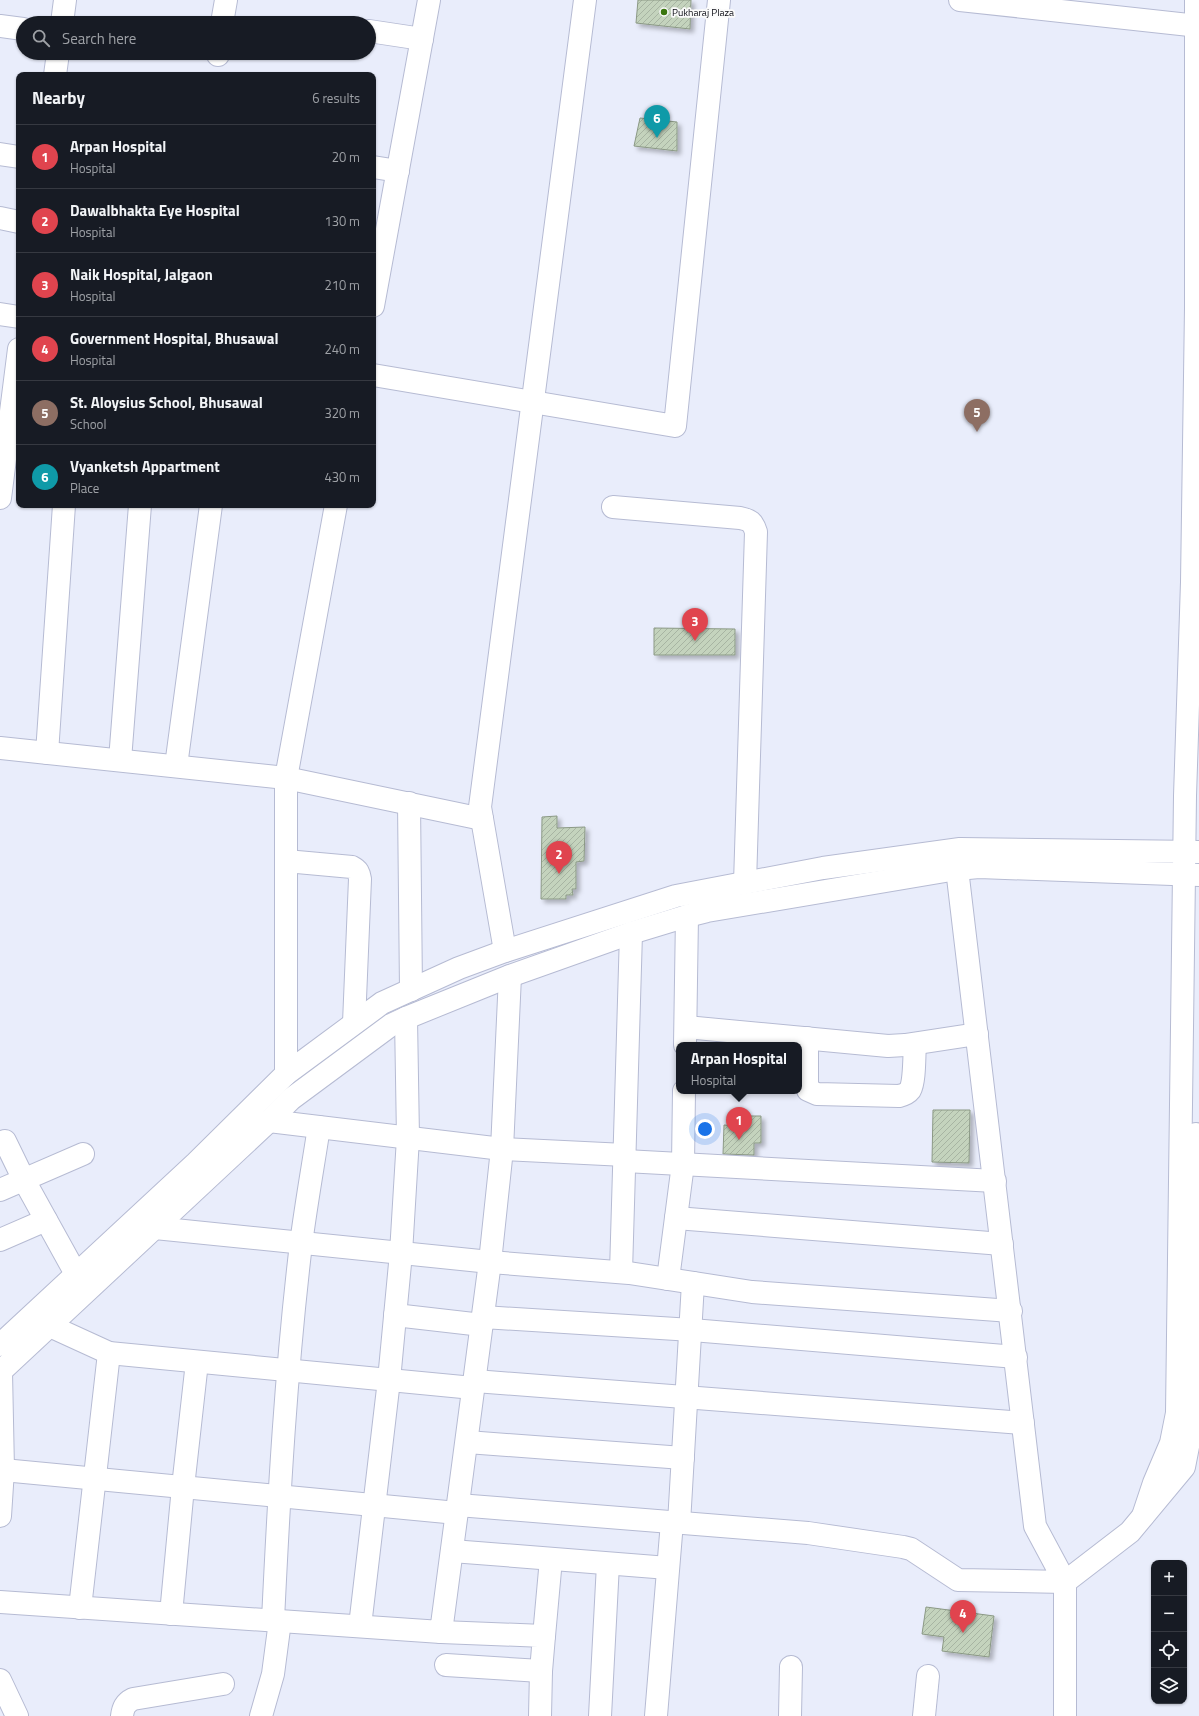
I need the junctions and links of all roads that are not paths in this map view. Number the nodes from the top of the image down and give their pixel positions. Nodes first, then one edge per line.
1 (65, 0) edge
2 (226, 0) edge
3 (429, 0) edge
4 (585, 0) edge
5 (719, 0) edge
6 (960, 0) edge
7 (1197, 14) edge
8 (63, 16) edge
9 (223, 16) edge
10 (0, 26) edge
11 (16, 28) edge
12 (376, 32) edge
13 (422, 39) junction
14 (57, 60) edge
15 (55, 72) edge
16 (0, 154) edge
17 (16, 157) edge
18 (376, 167) edge
19 (398, 171) junction
20 (0, 218) edge
21 (16, 221) edge
22 (376, 290) edge
23 (0, 314) edge
24 (16, 317) edge
25 (376, 376) edge
26 (16, 390) edge
27 (532, 402) junction
28 (8, 461) edge
29 (0, 498) edge
30 (613, 507) dead end
31 (64, 508) edge
32 (140, 508) edge
33 (211, 508) edge
34 (335, 508) edge
35 (0, 748) edge
36 (47, 753) junction
37 (120, 760) junction
38 (176, 766) junction
39 (286, 778) junction
40 (409, 803) junction
41 (482, 819) junction
42 (1192, 851) edge
43 (286, 861) junction
44 (957, 869) junction
45 (1192, 874) edge
46 (745, 883) junction
47 (1199, 909) edge
48 (687, 916) junction
49 (631, 933) junction
50 (505, 951) junction
51 (510, 976) junction
52 (412, 990) junction
53 (1190, 994) junction
54 (406, 1018) junction
55 (354, 1023) junction
56 (977, 1034) junction
57 (685, 1036) edge
58 (807, 1038) junction
59 (915, 1044) junction
60 (286, 1074) junction
61 (684, 1094) edge
62 (269, 1121) junction
63 (319, 1127) junction
64 (408, 1138) junction
65 (5, 1141) dead end
66 (502, 1149) junction
67 (83, 1154) dead end
68 (625, 1158) junction
69 (683, 1164) junction
70 (24, 1180) junction
71 (995, 1181) junction
72 (0, 1190) edge
73 (676, 1218) junction
74 (46, 1220) junction
75 (155, 1228) junction
76 (0, 1240) edge
77 (301, 1243) junction
78 (1002, 1244) junction
79 (401, 1253) junction
80 (490, 1262) junction
81 (620, 1272) junction
82 (76, 1274) junction
83 (668, 1279) junction
84 (693, 1283) junction
85 (1010, 1311) junction
86 (395, 1315) junction
87 (482, 1321) junction
88 (50, 1326) junction
89 (692, 1330) junction
90 (2, 1338) edge
91 (109, 1353) junction
92 (1016, 1357) junction
93 (197, 1362) junction
94 (288, 1370) junction
95 (0, 1372) edge
96 (389, 1380) junction
97 (474, 1384) junction
98 (687, 1396) junction
99 (1024, 1424) junction
100 (466, 1442) junction
101 (684, 1458) junction
102 (3, 1470) junction
103 (95, 1478) junction
104 (183, 1487) junction
105 (279, 1496) junction
106 (375, 1505) junction
107 (458, 1509) junction
108 (0, 1516) edge
109 (676, 1523) junction
110 (452, 1551) junction
111 (551, 1559) junction
112 (608, 1564) junction
113 (668, 1568) junction
114 (1065, 1582) junction
115 (0, 1602) edge
116 (80, 1608) junction
117 (171, 1614) junction
118 (277, 1621) junction
119 (360, 1626) junction
120 (441, 1632) junction
121 (544, 1636) junction
122 (446, 1665) dead end
123 (791, 1667) dead end
124 (541, 1671) junction
125 (928, 1676) dead end
126 (223, 1684) dead end
127 (122, 1716) edge
128 (261, 1716) edge
129 (540, 1716) edge
130 (600, 1716) edge
131 (656, 1716) edge
132 (790, 1716) edge
133 (924, 1716) edge
134 (1065, 1716) edge

1 - 8 street
2 - 9 street
3 - 13 street
4 - 27 street
5 - 27 street
6 - 7 street
7 - 42 street
10 - 11 street
12 - 13 street
13 - 19 street
14 - 15 street
16 - 17 street
18 - 19 street
19 - 22 street
20 - 21 street
23 - 24 street
25 - 27 street
26 - 28 street
27 - 41 street
28 - 29 street
30 - 46 street
31 - 36 street
32 - 37 street
33 - 38 street
34 - 39 street
35 - 36 street
36 - 37 street
37 - 38 street
38 - 39 street
39 - 40 street
39 - 43 street
40 - 41 street
40 - 52 street
41 - 50 street
42 - 45 street
42 - 46 street
43 - 55 street
43 - 60 street
44 - 45 street
44 - 48 street
44 - 56 street
45 - 53 street
46 - 50 street
47 - 53 street
48 - 49 street
48 - 57 street
49 - 51 street
49 - 68 street
50 - 52 street
51 - 54 street
51 - 66 street
52 - 55 street
53 - 114 street
54 - 62 street
54 - 64 street
55 - 60 street
56 - 59 street
56 - 71 street
57 - 58 street
58 - 59 street
58 - 59 street
60 - 82 street
61 - 69 street
62 - 63 street
62 - 75 street
63 - 64 street
63 - 77 street
64 - 66 street
64 - 79 street
65 - 70 street
66 - 68 street
66 - 80 street
67 - 70 street
68 - 69 street
68 - 81 street
69 - 71 street
69 - 73 street
70 - 72 street
70 - 74 street
71 - 78 street
73 - 78 street
73 - 83 street
74 - 76 street
74 - 82 street
75 - 77 street
75 - 88 street
77 - 79 street
77 - 94 street
78 - 85 street
79 - 80 street
79 - 86 street
80 - 81 street
80 - 87 street
81 - 83 street
82 - 90 street
83 - 84 street
84 - 85 street
84 - 89 street
85 - 92 street
86 - 87 street
86 - 96 street
87 - 89 street
87 - 97 street
88 - 91 street
88 - 95 street
89 - 92 street
89 - 98 street
91 - 93 street
91 - 103 street
92 - 99 street
93 - 94 street
93 - 104 street
94 - 96 street
94 - 105 street
95 - 102 street
96 - 97 street
96 - 106 street
97 - 98 street
97 - 100 street
98 - 99 street
98 - 101 street
99 - 114 street
100 - 101 street
100 - 107 street
101 - 109 street
102 - 103 street
102 - 108 street
103 - 104 street
103 - 116 street
104 - 105 street
104 - 117 street
105 - 106 street
105 - 118 street
106 - 107 street
106 - 119 street
107 - 109 street
107 - 110 street
109 - 113 street
109 - 114 street
110 - 111 street
110 - 120 street
111 - 112 street
111 - 121 street
112 - 113 street
112 - 130 street
113 - 131 street
114 - 134 street
115 - 116 street
116 - 117 street
117 - 118 street
118 - 119 street
118 - 128 street
119 - 120 street
120 - 121 street
121 - 124 street
122 - 124 street
123 - 132 street
124 - 129 street
125 - 133 street
126 - 127 street

